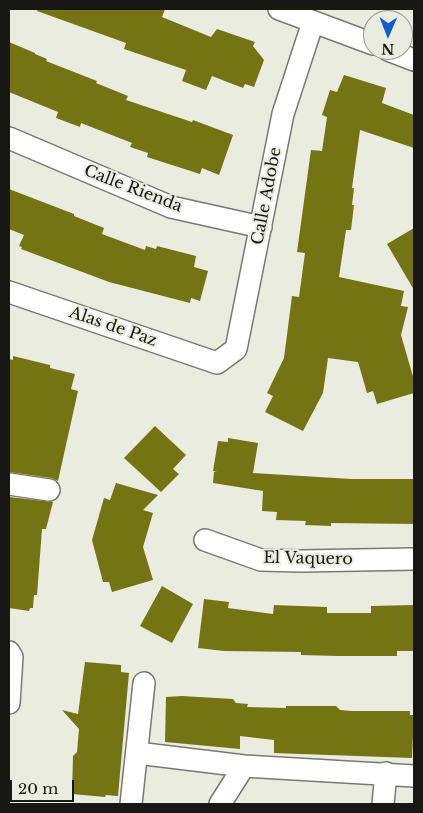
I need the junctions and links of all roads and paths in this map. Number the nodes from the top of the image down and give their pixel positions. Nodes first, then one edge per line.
1 (279, 9) edge
2 (313, 22) junction
3 (363, 40) edge
4 (9, 138) edge
5 (261, 227) junction
6 (9, 292) edge
7 (217, 363) joint
8 (9, 484) edge
9 (49, 490) dead end
10 (205, 540) dead end
11 (414, 559) edge
12 (9, 652) edge
13 (144, 683) dead end
14 (9, 699) edge
15 (9, 703) edge
16 (137, 753) junction
17 (244, 766) junction
18 (386, 773) junction
19 (414, 776) edge
20 (131, 804) edge
21 (220, 804) edge
22 (383, 804) edge

1 - 2 street
2 - 3 street
2 - 5 street, Calle Adobe
4 - 5 street, Calle Rienda
5 - 7 street, Calle Adobe
6 - 7 street, Alas de Paz
8 - 9 street
10 - 11 street, El Vaquero
12 - 14 street
13 - 16 street
14 - 15 street
16 - 17 street
16 - 20 street
17 - 18 street
17 - 21 street
18 - 19 street
18 - 22 street

